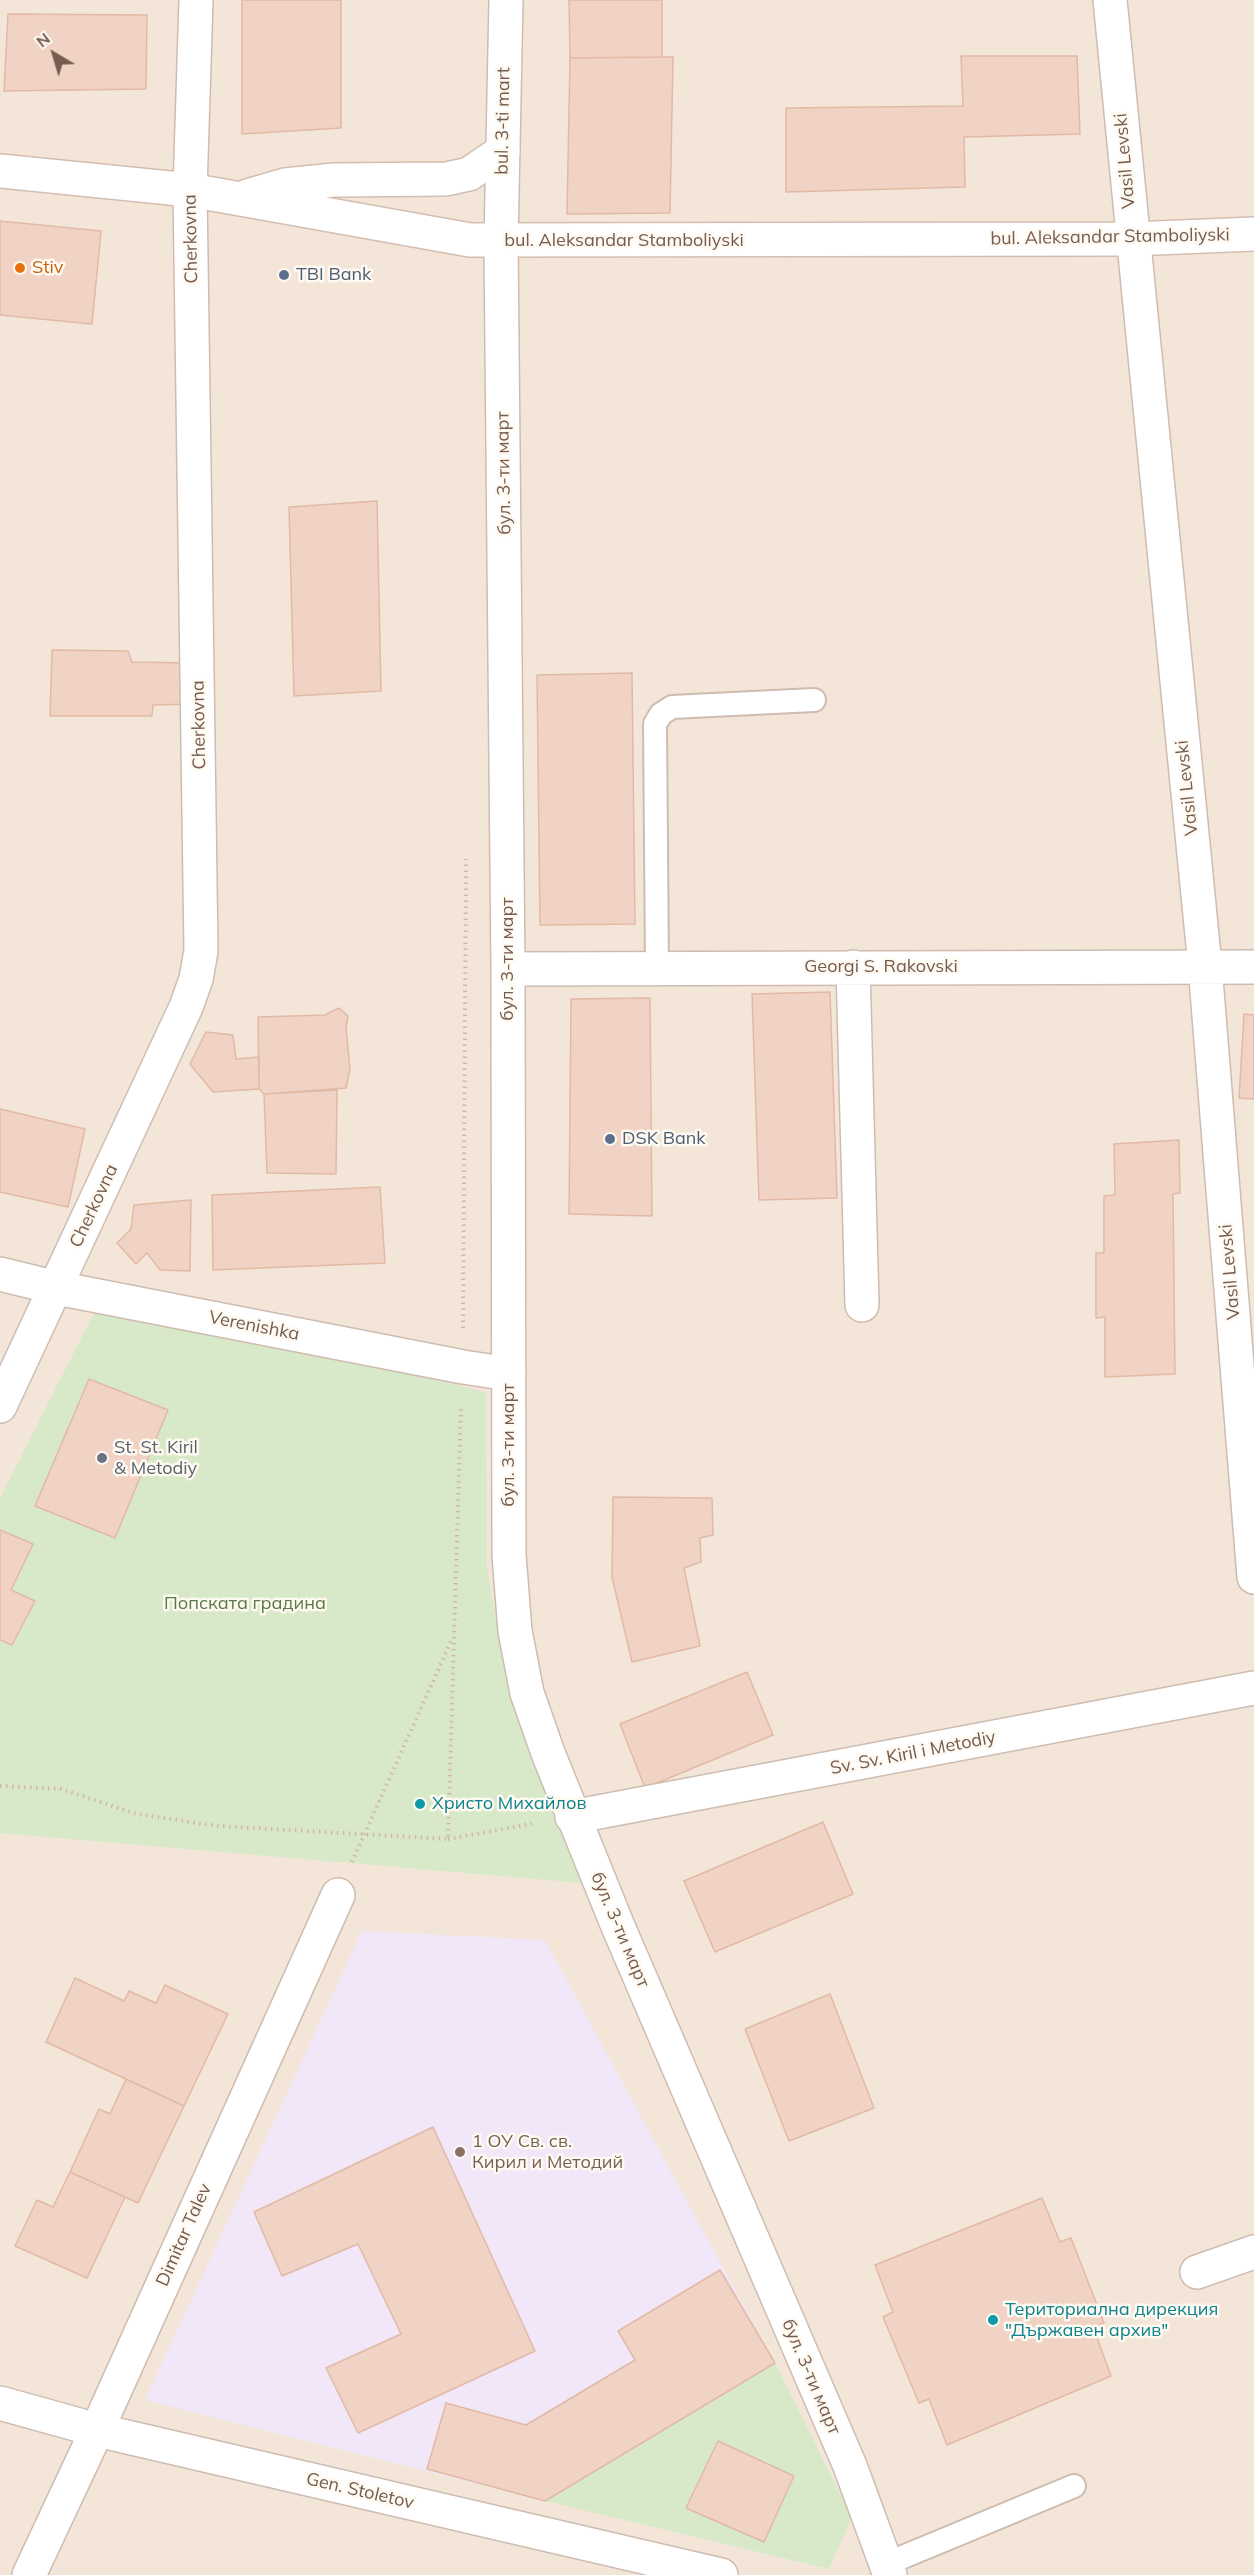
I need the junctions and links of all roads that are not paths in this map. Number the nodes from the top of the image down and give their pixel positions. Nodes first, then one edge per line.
1 (196, 0) edge
2 (506, 0) edge
3 (1110, 0) edge
4 (503, 151) junction
5 (0, 171) edge
6 (190, 189) junction
7 (238, 198) junction
8 (1254, 234) edge
9 (1132, 239) junction
10 (501, 242) junction
11 (814, 700) dead end
12 (1205, 966) junction
13 (853, 967) junction
14 (1254, 967) edge
15 (657, 968) junction
16 (508, 969) junction
17 (0, 1274) edge
18 (57, 1288) junction
19 (862, 1305) dead end
20 (509, 1374) junction
21 (0, 1406) edge
22 (1254, 1577) edge
23 (1254, 1688) edge
24 (572, 1817) junction
25 (338, 1895) road end
26 (1254, 2252) edge
27 (1197, 2272) dead end
28 (0, 2403) edge
29 (97, 2430) junction
30 (1074, 2486) dead end
31 (888, 2570) edge
32 (28, 2575) edge
33 (721, 2575) edge

1 - 6 street, Cherkovna
2 - 4 street, bul. 3-ti mart
3 - 9 street, Vasil Levski
4 - 7 street
4 - 10 street, bul. 3-ti mart
5 - 6 street, bul. Aleksandar Stamboliyski
6 - 7 street, bul. Aleksandar Stamboliyski
6 - 18 street, Cherkovna
7 - 10 street, bul. Aleksandar Stamboliyski
8 - 9 street, bul. Aleksandar Stamboliyski
9 - 10 street, bul. Aleksandar Stamboliyski
9 - 12 street, Vasil Levski
10 - 16 street, бул. 3-ти март
11 - 15 lane
12 - 13 street, Georgi S. Rakovski
12 - 14 street, Georgi S. Rakovski
12 - 22 street, Vasil Levski
13 - 15 street, Georgi S. Rakovski
13 - 19 street
15 - 16 street, Georgi S. Rakovski
16 - 20 street, бул. 3-ти март
17 - 18 street, Verenishka
18 - 20 street, Verenishka
18 - 21 street, Cherkovna
20 - 24 street, бул. 3-ти март
23 - 24 street, Sv. Sv. Kiril i Metodiy
24 - 31 street, бул. 3-ти март
25 - 29 street, Dimitar Talev
26 - 27 street
28 - 29 street, Gen. Stoletov
29 - 32 street, Dimitar Talev
29 - 33 street, Gen. Stoletov
30 - 31 lane

